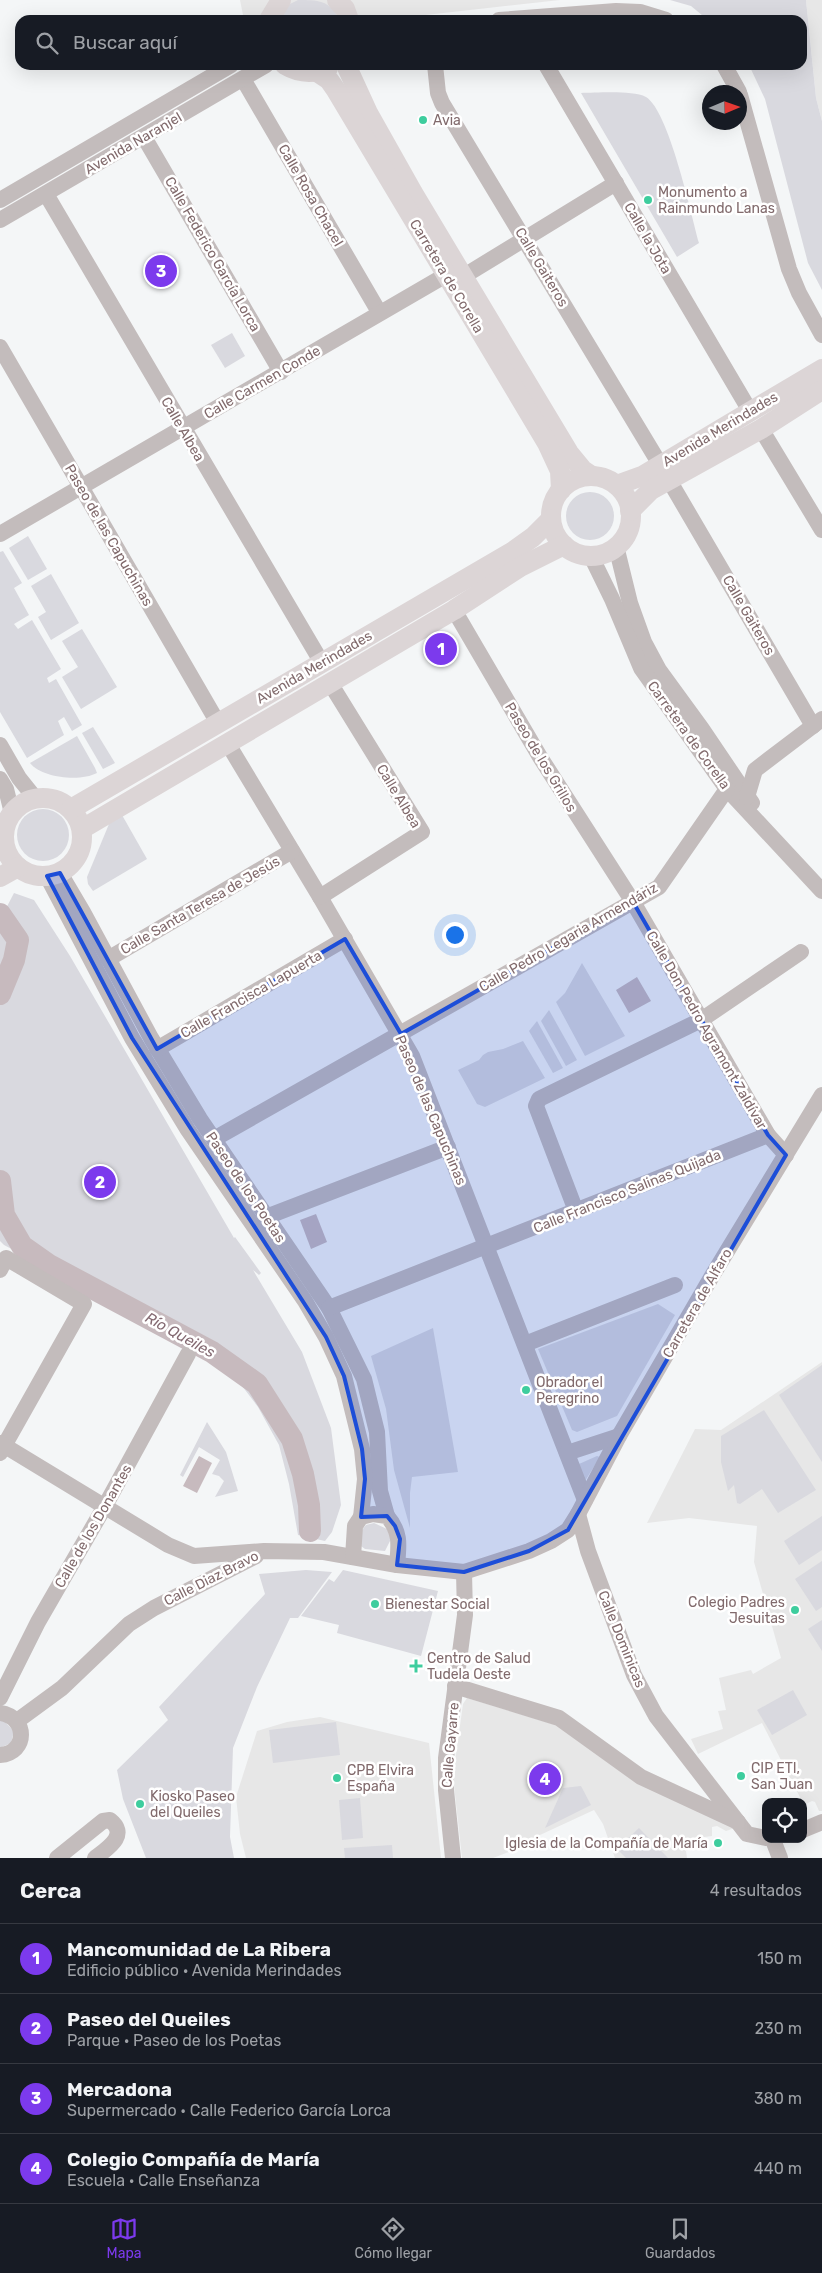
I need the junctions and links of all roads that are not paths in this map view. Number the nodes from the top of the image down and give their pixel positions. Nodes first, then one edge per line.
1 (337, 0) edge
2 (347, 15) edge
3 (568, 15) edge
4 (650, 15) edge
5 (222, 70) edge
6 (258, 70) edge
7 (296, 70) edge
8 (313, 70) edge
9 (326, 70) edge
10 (348, 70) edge
11 (436, 70) edge
12 (549, 70) edge
13 (727, 70) edge
14 (243, 79) junction
15 (734, 85) edge
16 (747, 122) edge
17 (144, 137) junction
18 (616, 183) junction
19 (46, 194) junction
20 (0, 200) edge
21 (0, 220) edge
22 (525, 239) junction
23 (455, 275) junction
24 (379, 312) junction
25 (822, 334) edge
26 (0, 347) edge
27 (822, 369) edge
28 (281, 372) junction
29 (822, 390) edge
30 (750, 411) junction
31 (183, 428) junction
32 (760, 428) junction
33 (665, 472) junction
34 (592, 476) junction
35 (617, 486) junction
36 (81, 487) junction
37 (561, 490) junction
38 (630, 512) junction
39 (551, 518) junction
40 (822, 530) edge
41 (0, 534) edge
42 (564, 545) junction
43 (616, 546) junction
44 (591, 556) junction
45 (454, 610) junction
46 (322, 663) junction
47 (330, 683) junction
48 (818, 722) edge
49 (218, 723) junction
50 (228, 744) junction
51 (0, 745) edge
52 (719, 755) junction
53 (755, 770) junction
54 (0, 779) edge
55 (727, 789) junction
56 (747, 797) junction
57 (35, 798) junction
58 (71, 809) junction
59 (12, 813) junction
60 (82, 829) junction
61 (3, 851) edge
62 (292, 851) junction
63 (18, 867) junction
64 (54, 875) junction
65 (0, 877) edge
66 (822, 881) edge
67 (822, 891) edge
68 (320, 897) junction
69 (632, 902) junction
70 (345, 939) junction
71 (801, 952) dead end
72 (108, 959) junction
73 (701, 1020) junction
74 (400, 1034) junction
75 (157, 1049) junction
76 (822, 1095) edge
77 (768, 1136) junction
78 (214, 1139) junction
79 (448, 1147) junction
80 (786, 1154) junction
81 (576, 1211) junction
82 (266, 1217) junction
83 (487, 1247) junction
84 (3, 1264) edge
85 (676, 1285) dead end
86 (329, 1308) junction
87 (525, 1344) junction
88 (188, 1354) dead end
89 (620, 1436) junction
90 (1, 1447) edge
91 (567, 1453) junction
92 (105, 1506) junction
93 (582, 1507) junction
94 (361, 1516) junction
95 (387, 1516) junction
96 (264, 1551) junction
97 (353, 1557) junction
98 (397, 1565) junction
99 (464, 1572) junction
100 (456, 1686) junction
101 (0, 1697) edge
102 (0, 1713) edge
103 (17, 1722) junction
104 (0, 1755) edge
105 (738, 1822) junction
106 (822, 1822) edge
107 (807, 1828) edge
108 (762, 1837) edge
109 (773, 1843) edge
110 (57, 1858) edge
111 (95, 1858) edge
112 (453, 1858) edge
113 (780, 1858) edge

1 - 2 main road
3 - 4 street
5 - 20 street, Avenida Naranjel
6 - 14 street, Avenida Naranjel
7 - 8 main road
9 - 23 main road, Carretera de Corella
10 - 23 main road, Carretera de Corella
11 - 22 street, Calle Gaiteros
12 - 18 street, Calle la Jota
13 - 15 street
14 - 17 street, Avenida Naranjel
14 - 24 street, Calle Rosa Chacel
16 - 25 street
17 - 19 street, Avenida Naranjel
17 - 28 street, Calle Federico García Lorca
18 - 22 street, Calle Carmen Conde
18 - 30 street, Calle la Jota
19 - 21 street, Avenida Naranjel
19 - 31 street, Calle Albea
22 - 23 street, Calle Carmen Conde
22 - 33 street, Calle Gaiteros
23 - 24 street, Calle Carmen Conde
23 - 34 main road, Carretera de Corella
23 - 37 main road, Carretera de Corella
24 - 28 street, Calle Carmen Conde
26 - 36 street, Paseo de las Capuchinas
27 - 30 main road, Avenida Merindades
28 - 31 street, Calle Carmen Conde
29 - 32 main road, Avenida Merindades
30 - 33 main road, Avenida Merindades
31 - 36 street, Calle Carmen Conde
31 - 46 street, Calle Albea
32 - 33 main road, Avenida Merindades
32 - 40 street
33 - 35 main road, Avenida Merindades
33 - 38 main road, Avenida Merindades
33 - 48 street, Calle Gaiteros
34 - 35 main road
34 - 37 main road
35 - 38 main road
36 - 41 street, Calle Carmen Conde
36 - 49 street, Paseo de las Capuchinas
37 - 39 main road
38 - 43 main road
39 - 42 main road
39 - 46 main road, Avenida Merindades
42 - 44 main road
42 - 45 main road, Avenida Merindades
43 - 44 main road
43 - 52 street, Carretera de Corella
44 - 55 street, Carretera de Corella
45 - 47 main road, Avenida Merindades
45 - 69 street, Paseo de los Grillos
46 - 49 main road, Avenida Merindades
47 - 50 main road, Avenida Merindades
47 - 68 street, Calle Albea
48 - 53 street
49 - 58 main road, Avenida Merindades
50 - 60 main road, Avenida Merindades
50 - 62 street, Paseo de las Capuchinas
51 - 57 street
52 - 53 street
52 - 56 street, Carretera de Corella
53 - 56 street
54 - 59 street
55 - 67 street, Carretera de Corella
55 - 69 street, Calle Pedro Legaria Armendáriz
56 - 66 street, Carretera de Corella
57 - 58 main road
57 - 59 main road
58 - 60 main road
59 - 61 main road
60 - 64 main road
61 - 63 main road
62 - 68 street, Paseo de las Capuchinas
62 - 72 street, Calle Santa Teresa de Jesús
63 - 64 main road
63 - 65 main road
64 - 72 street, Paseo de los Poetas
64 - 94 street, Paseo de los Poetas
68 - 70 street, Paseo de las Capuchinas
69 - 73 street, Calle Don Pedro Agramont Zaldívar
69 - 74 street, Calle Pedro Legaria Armendáriz
70 - 74 street, Paseo de las Capuchinas
70 - 75 street, Calle Francisca Lapuerta
71 - 73 street
72 - 75 street, Paseo de los Poetas
73 - 77 street, Calle Don Pedro Agramont Zaldívar
73 - 81 street
74 - 78 street, Calle Pedro Legaria Armendáriz
74 - 79 street, Paseo de las Capuchinas
75 - 78 street, Paseo de los Poetas
76 - 80 street, Carretera de Alfaro
77 - 80 street, Calle Don Pedro Agramont Zaldívar
77 - 81 street, Calle Francisco Salinas Quijada
78 - 82 street, Paseo de los Poetas
79 - 82 street
79 - 83 street, Paseo de las Capuchinas
80 - 89 street, Carretera de Alfaro
81 - 83 street, Calle Francisco Salinas Quijada
82 - 86 street, Paseo de los Poetas
83 - 86 street, Calle Francisco Salinas Quijada
83 - 87 street, Paseo de las Capuchinas
84 - 90 street
85 - 87 street
86 - 95 street, Paseo de los Poetas
87 - 91 street, Paseo de las Capuchinas
88 - 92 street, Calle de los Donantes
89 - 91 street
89 - 93 street, Carretera de Alfaro
90 - 92 street
91 - 93 street, Paseo de las Capuchinas
92 - 96 street
92 - 101 street, Calle de los Donantes
93 - 99 street, Calle Diaz Bravo
93 - 105 street, Calle Dominicas
94 - 95 street
94 - 97 street, Paseo de los Poetas
95 - 98 street, Paseo de los Poetas
96 - 97 street, Calle Diaz Bravo
96 - 103 street, Calle Diaz Bravo
97 - 98 street, Calle Diaz Bravo
98 - 99 street, Calle Diaz Bravo
99 - 100 street, Calle Gayarre
100 - 105 street
100 - 112 street, Calle Gayarre
102 - 103 street
103 - 104 street
105 - 108 street, Calle Dominicas
106 - 107 street
109 - 113 street
110 - 111 street

